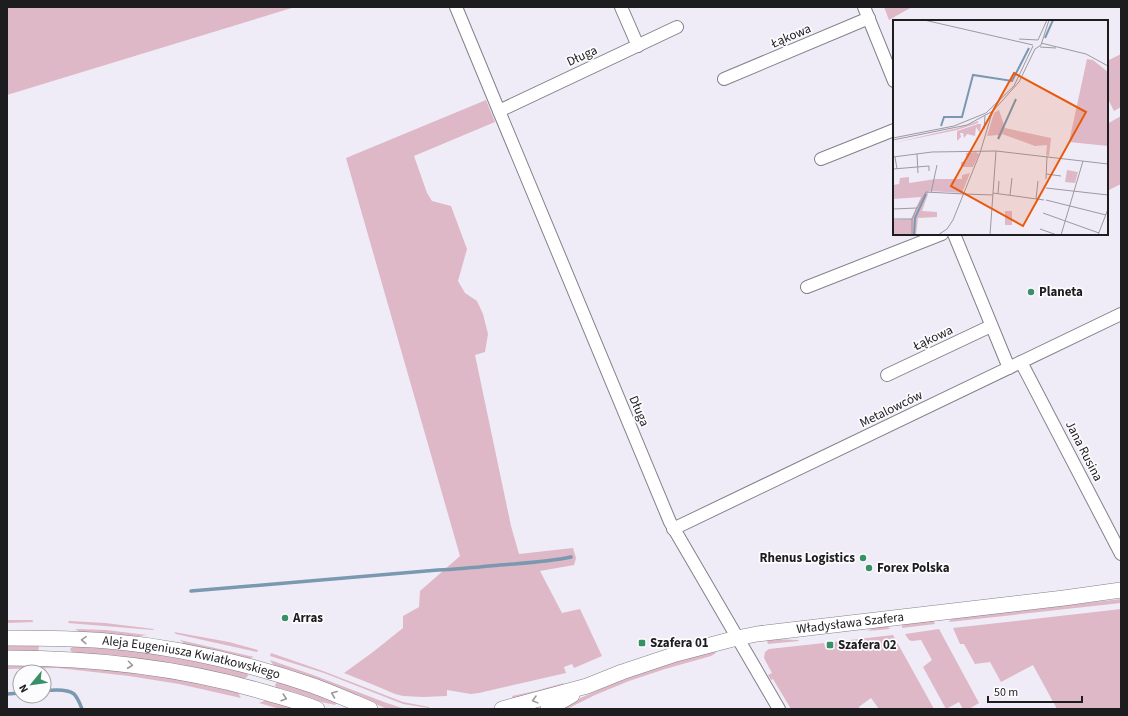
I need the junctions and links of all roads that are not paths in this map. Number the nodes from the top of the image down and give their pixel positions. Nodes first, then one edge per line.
1 (456, 7) edge
2 (621, 7) edge
3 (866, 12) edge
4 (677, 27) dead end
5 (638, 46) junction
6 (724, 79) dead end
7 (893, 79) edge
8 (499, 111) junction
9 (893, 130) edge
10 (821, 159) dead end
11 (939, 235) edge
12 (954, 235) edge
13 (807, 287) dead end
14 (1121, 314) edge
15 (991, 326) junction
16 (1021, 362) junction
17 (1009, 368) junction
18 (887, 375) dead end
19 (673, 529) junction
20 (1121, 554) edge
21 (1121, 590) edge
22 (7, 638) edge
23 (52, 638) junction
24 (737, 638) junction
25 (7, 658) edge
26 (52, 659) junction
27 (259, 669) junction
28 (587, 686) junction
29 (254, 689) junction
30 (317, 709) edge
31 (370, 709) edge
32 (502, 709) edge
33 (548, 709) edge
34 (779, 709) edge

1 - 8 street, Długa
2 - 5 street
3 - 6 street, Łąkowa
3 - 7 street, Łąkowa
4 - 5 street, Długa
5 - 8 street, Długa
8 - 19 street, Długa
9 - 10 street
11 - 13 street
12 - 15 street
14 - 16 street, Metalowców
15 - 17 street
15 - 18 street, Łąkowa
16 - 17 street, Metalowców
16 - 20 street, Jana Rusina
17 - 19 street, Metalowców
19 - 24 street, Długa
21 - 24 street, Władysława Szafera
22 - 23 street, Aleja Eugeniusza Kwiatkowskiego
23 - 26 street
27 -> 23 street, Aleja Eugeniusza Kwiatkowskiego
24 - 28 street, Władysława Szafera
24 - 34 street, Długa
25 - 26 street, Aleja Eugeniusza Kwiatkowskiego
26 -> 29 street, Aleja Eugeniusza Kwiatkowskiego
27 - 29 street
31 -> 27 street, Aleja Eugeniusza Kwiatkowskiego
28 -> 32 street, Władysława Szafera
28 - 33 street, Władysława Szafera
29 -> 30 street, Aleja Eugeniusza Kwiatkowskiego

